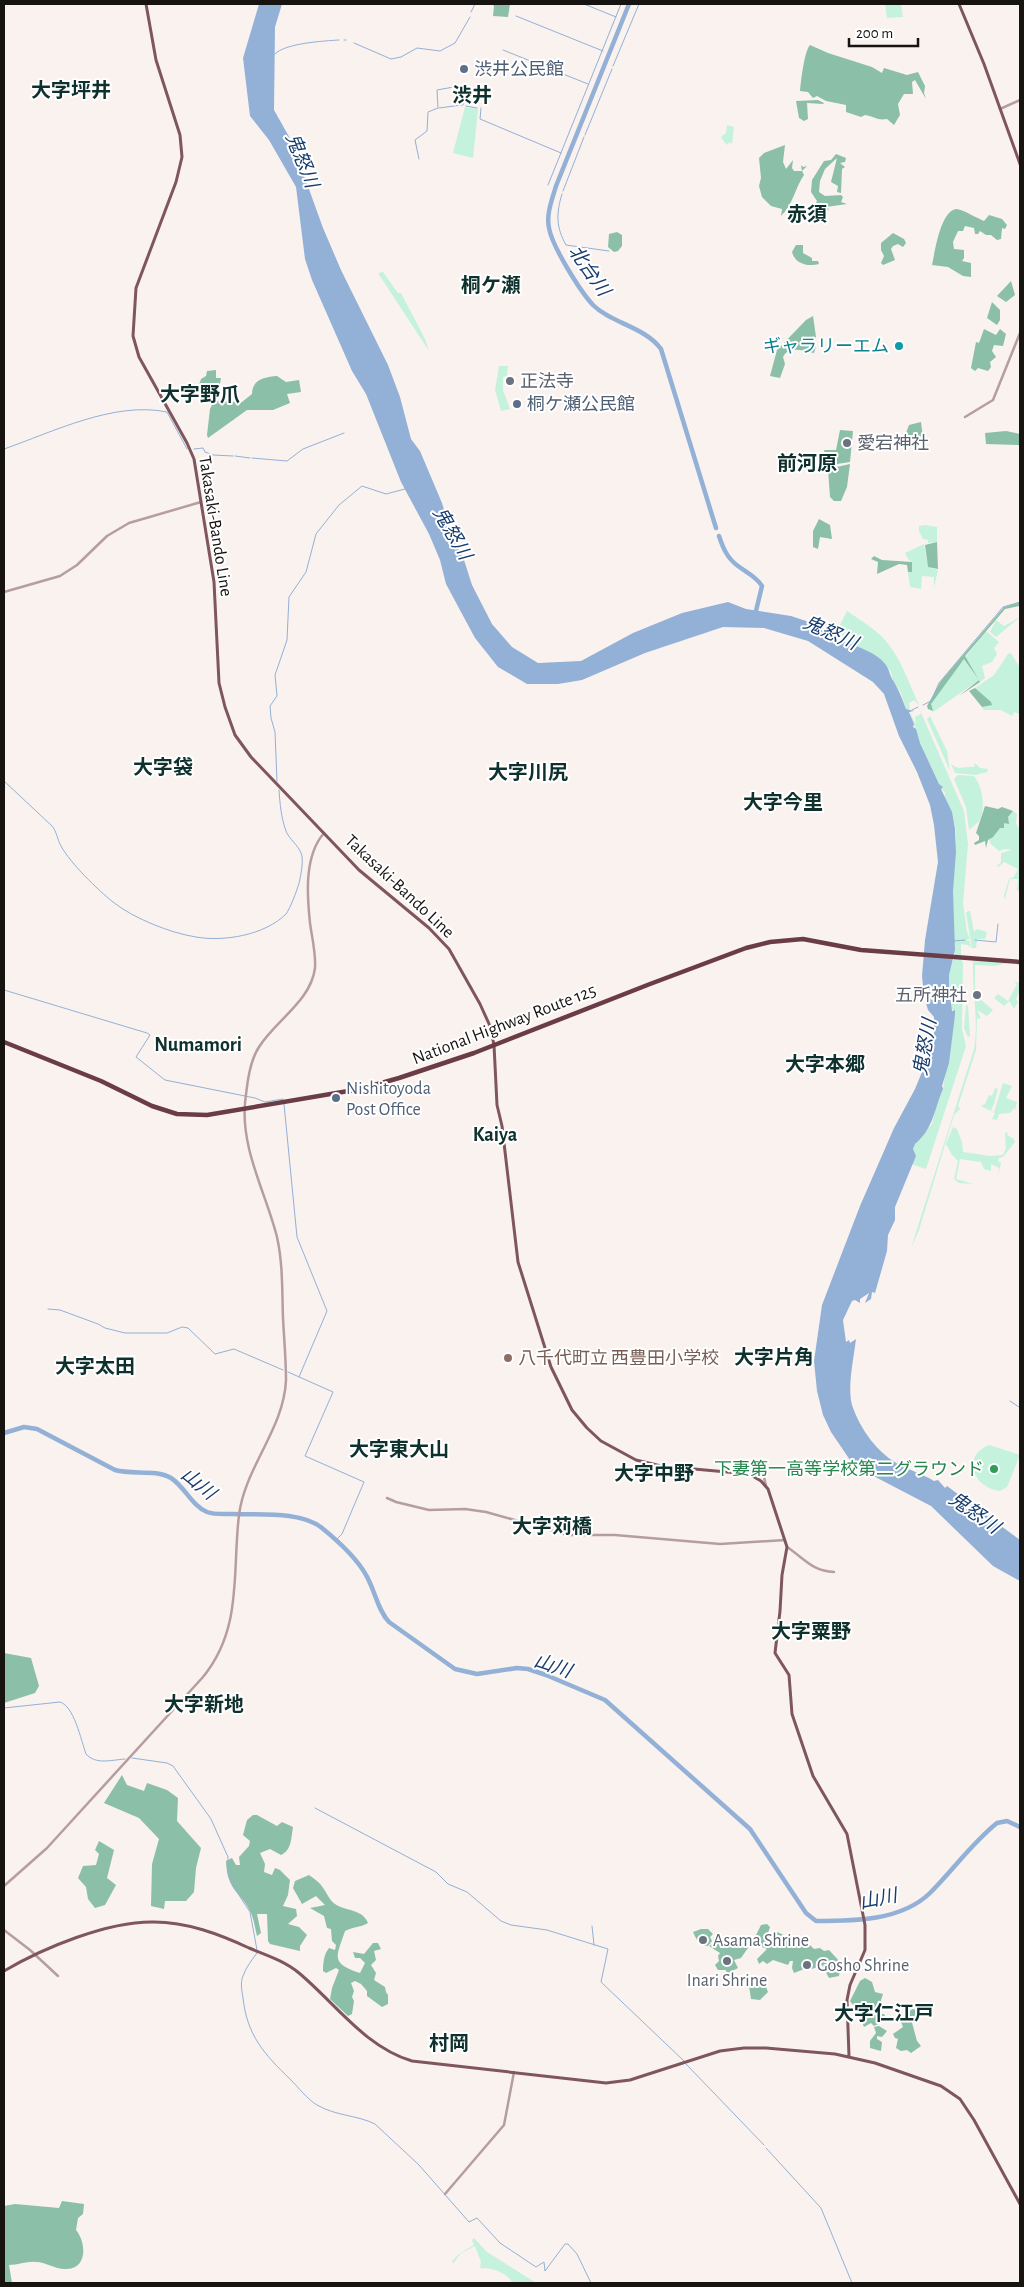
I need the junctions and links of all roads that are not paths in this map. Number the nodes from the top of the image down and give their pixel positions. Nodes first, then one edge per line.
1 (146, 4) edge
2 (959, 4) edge
3 (1020, 100) edge
4 (1000, 109) junction
5 (1020, 164) edge
6 (1020, 334) edge
7 (965, 418) dead end
8 (201, 502) junction
9 (4, 592) edge
10 (324, 833) junction
11 (1020, 962) edge
12 (4, 1042) edge
13 (494, 1045) junction
14 (245, 1110) junction
15 (760, 1459) dead end
16 (766, 1486) junction
17 (387, 1498) dead end
18 (784, 1540) junction
19 (786, 1547) junction
20 (834, 1572) dead end
21 (4, 1886) edge
22 (4, 1930) edge
23 (36, 1955) junction
24 (4, 1970) edge
25 (58, 1976) dead end
26 (848, 2056) junction
27 (514, 2072) junction
28 (445, 2194) dead end
29 (1020, 2204) edge

1 - 8 main road, Takasaki-Bando Line
2 - 4 main road
3 - 4 street
4 - 5 main road
6 - 7 street
8 - 9 street
8 - 10 main road, Takasaki-Bando Line
10 - 13 main road, Takasaki-Bando Line
10 - 14 street
11 - 13 highway, National Highway Route 125
12 - 14 highway, National Highway Route 125
13 - 14 highway, National Highway Route 125
13 - 16 main road, Takasaki-Bando Line
14 - 21 street
15 - 16 street
16 - 18 main road
17 - 18 street
18 - 19 main road
19 - 20 street
19 - 26 main road
22 - 23 street
23 - 24 main road
23 - 25 street
23 - 27 main road
26 - 27 main road
26 - 29 main road
27 - 28 street

